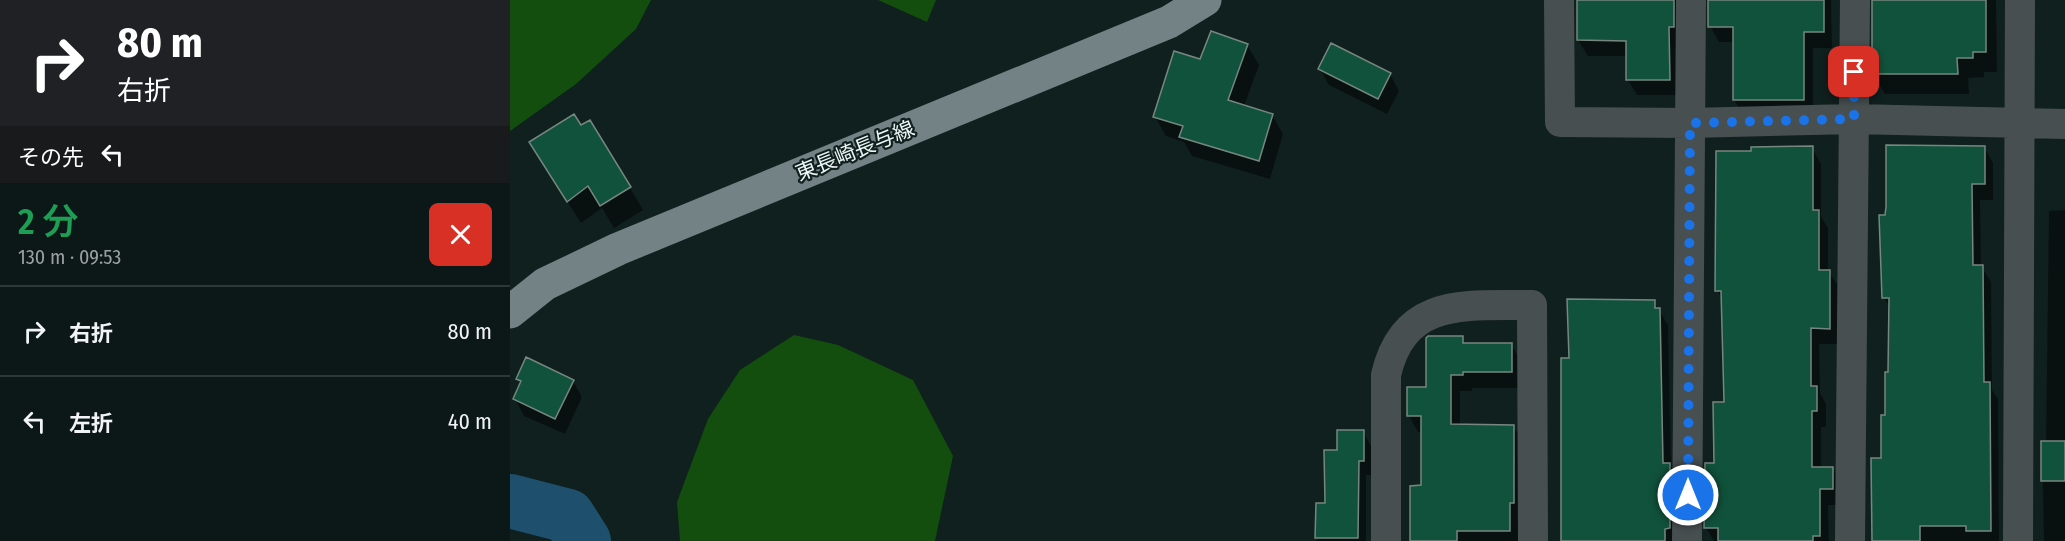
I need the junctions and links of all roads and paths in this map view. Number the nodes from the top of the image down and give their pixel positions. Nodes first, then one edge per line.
1 (1205, 0) edge
2 (1559, 0) edge
3 (1691, 0) edge
4 (1855, 0) edge
5 (2020, 0) edge
6 (1854, 119) junction
7 (1690, 123) junction
8 (2065, 124) edge
9 (2019, 125) junction
10 (510, 312) edge
11 (1386, 541) edge
12 (1533, 541) edge
13 (1688, 541) edge
14 (1850, 541) edge
15 (2018, 541) edge

1 - 10 main road, 東長崎長与線
2 - 7 street
3 - 7 street
4 - 6 street
5 - 9 street
6 - 7 street
6 - 9 street
6 - 14 street
7 - 13 street
8 - 9 street
9 - 15 street
11 - 12 street

